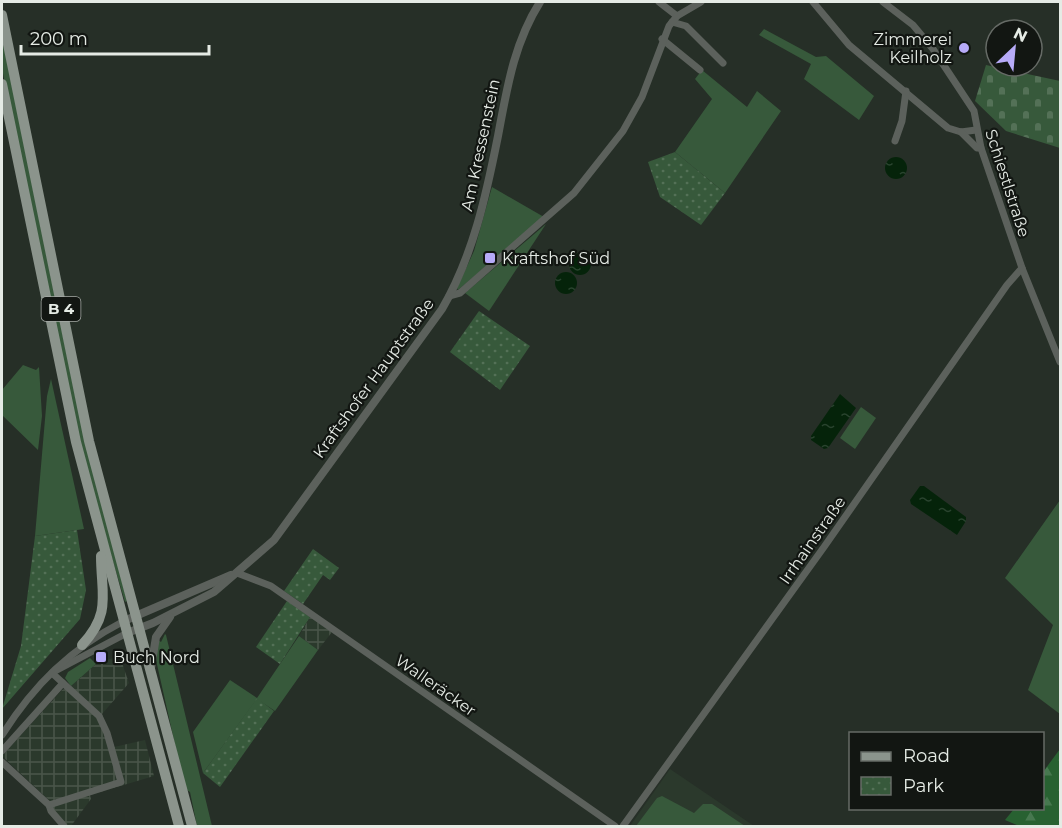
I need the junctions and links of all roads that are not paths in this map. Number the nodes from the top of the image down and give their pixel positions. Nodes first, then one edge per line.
1 (540, 2) edge
2 (659, 2) edge
3 (700, 2) edge
4 (813, 2) edge
5 (883, 2) edge
6 (2, 15) edge
7 (675, 19) junction
8 (662, 39) junction
9 (723, 63) dead end
10 (700, 70) dead end
11 (2, 84) edge
12 (906, 91) junction
13 (976, 129) junction
14 (961, 132) junction
15 (895, 141) dead end
16 (981, 148) junction
17 (1022, 268) junction
18 (449, 296) junction
19 (1060, 362) edge
20 (101, 538) junction
21 (237, 573) junction
22 (172, 614) junction
23 (135, 616) junction
24 (124, 621) junction
25 (139, 628) junction
26 (127, 633) junction
27 (82, 645) junction
28 (150, 671) junction
29 (52, 673) junction
30 (63, 683) junction
31 (2, 735) edge
32 (2, 751) edge
33 (2, 762) edge
34 (49, 805) junction
35 (64, 826) edge
36 (179, 826) edge
37 (192, 826) edge
38 (615, 826) edge
39 (623, 826) edge

1 - 18 street, Am Kressenstein
2 - 7 street
3 - 7 street, Kraftshofer Hauptstraße
4 - 12 street
5 - 13 street, Schiestlstraße
6 - 23 main road, B 4
7 - 8 street, Kraftshofer Hauptstraße
7 - 9 street
8 - 10 street
8 - 18 street, Kraftshofer Hauptstraße
11 - 20 main road, B 4
12 - 14 street
12 - 15 street
13 - 14 street
13 - 16 street, Schiestlstraße
14 - 16 street
16 - 17 street, Schiestlstraße
17 - 19 street, Schiestlstraße
17 - 39 street, Irrhainstraße
18 - 21 street, Kraftshofer Hauptstraße
20 - 24 main road, B 4
20 - 27 main road, B 4
21 - 22 street, Kraftshofer Hauptstraße
21 - 23 street, Kraftshofer Hauptstraße
21 - 38 street, Walleräcker
22 - 25 street, Kraftshofer Hauptstraße
22 - 28 street
23 - 24 street, Kraftshofer Hauptstraße
23 - 25 main road, B 4
24 - 26 main road, B 4
24 - 27 street
25 - 26 street, Kraftshofer Hauptstraße
25 - 28 main road, B 4
26 - 29 street
26 - 36 main road, B 4
27 - 29 street
28 - 37 main road, B 4
29 - 30 street
29 - 31 street
30 - 32 street
30 - 34 street
33 - 34 street
34 - 35 street

